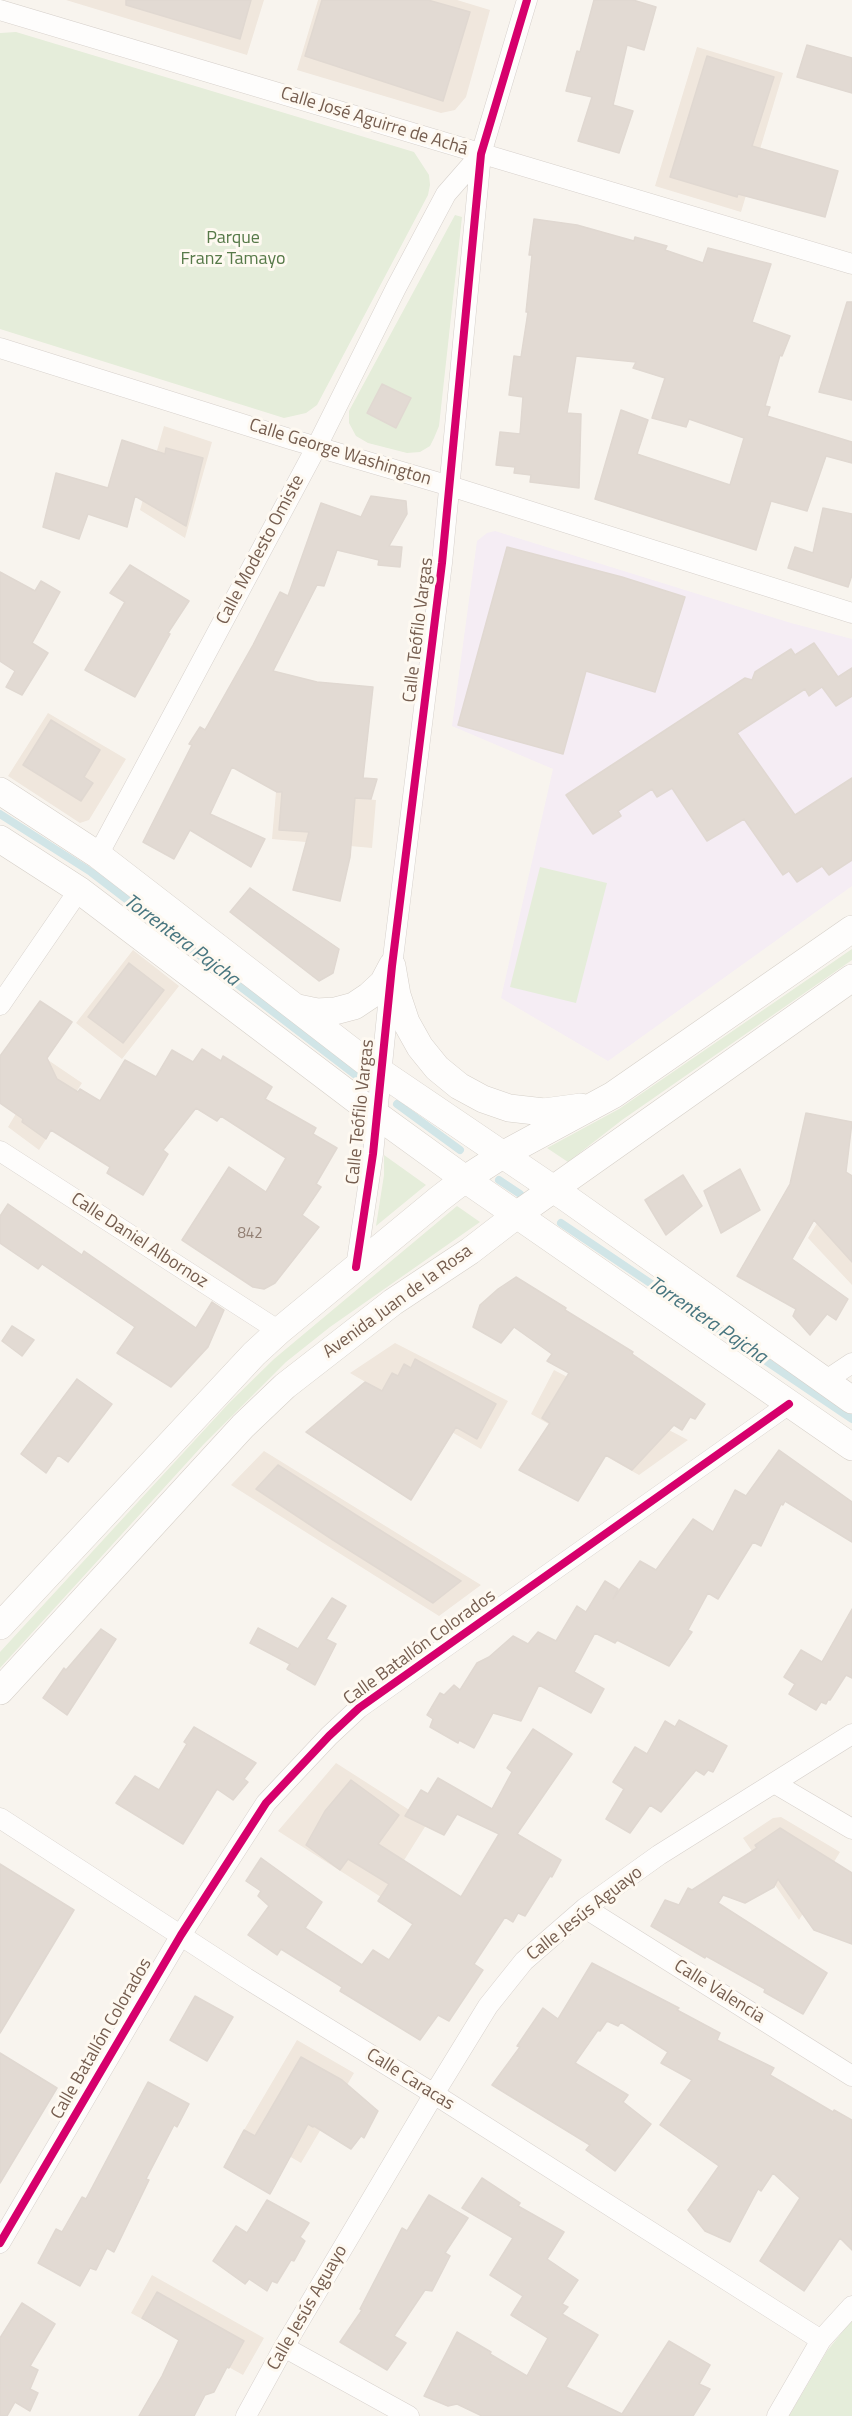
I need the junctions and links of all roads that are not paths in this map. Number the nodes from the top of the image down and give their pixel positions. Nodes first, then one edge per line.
1 (527, 0) edge
2 (0, 10) edge
3 (481, 154) junction
4 (852, 264) edge
5 (0, 348) edge
6 (317, 446) junction
7 (450, 486) junction
8 (852, 613) edge
9 (0, 791) edge
10 (0, 839) edge
11 (98, 855) junction
12 (79, 890) junction
13 (852, 929) edge
14 (393, 966) junction
15 (852, 978) edge
16 (0, 1005) edge
17 (298, 1008) junction
18 (381, 1070) junction
19 (613, 1095) junction
20 (376, 1115) junction
21 (0, 1150) edge
22 (504, 1154) junction
23 (465, 1179) junction
24 (554, 1189) junction
25 (518, 1214) junction
26 (356, 1268) junction
27 (279, 1331) junction
28 (852, 1363) edge
29 (825, 1382) junction
30 (852, 1400) edge
31 (789, 1404) junction
32 (852, 1447) edge
33 (0, 1626) edge
34 (0, 1691) edge
35 (852, 1734) edge
36 (774, 1783) junction
37 (0, 1818) edge
38 (852, 1829) edge
39 (585, 1908) junction
40 (181, 1935) junction
41 (852, 2076) edge
42 (434, 2094) junction
43 (0, 2243) edge
44 (852, 2306) edge
45 (821, 2340) junction
46 (284, 2347) junction
47 (246, 2416) edge
48 (409, 2416) edge
49 (777, 2416) edge

1 - 3 street, Calle Teófilo Vargas
2 - 3 street, Calle José Aguirre de Achá
3 - 4 street, Calle José Aguirre de Achá
3 - 6 street, Calle Modesto Omiste
3 - 7 street, Calle Teófilo Vargas
5 - 6 street, Calle George Washington
6 - 7 street, Calle George Washington
6 - 11 street, Calle Modesto Omiste
7 - 8 street, Calle George Washington
7 - 14 street, Calle Teófilo Vargas
9 - 11 main road
10 - 12 main road
11 - 17 main road
12 - 16 street
12 - 20 main road
13 - 19 main road
14 - 17 main road
14 - 18 street, Calle Teófilo Vargas
14 - 19 main road
15 - 24 main road, Avenida Juan de la Rosa
17 - 18 main road
18 - 20 street, Calle Teófilo Vargas
18 - 22 main road
19 - 22 main road
20 - 23 main road
20 - 26 street, Calle Teófilo Vargas
21 - 27 street, Calle Daniel Albornoz
22 - 23 main road
22 - 24 main road
23 - 25 main road
23 - 26 main road
24 - 25 main road, Avenida Juan de la Rosa
24 - 29 main road
25 - 31 main road
25 - 34 main road, Avenida Juan de la Rosa
26 - 27 main road
27 - 33 main road
28 - 29 street
29 - 30 main road
31 - 32 main road
31 - 40 street, Calle Batallón Colorados
35 - 36 street, Calle Jesús Aguayo
36 - 38 street
36 - 39 street, Calle Jesús Aguayo
37 - 40 street, Calle Caracas
39 - 41 street, Calle Valencia
39 - 42 street, Calle Jesús Aguayo
40 - 42 street, Calle Caracas
40 - 43 street, Calle Batallón Colorados
42 - 45 street, Calle Caracas
42 - 46 street, Calle Jesús Aguayo
44 - 45 street
45 - 49 street
46 - 47 street, Calle Jesús Aguayo
46 - 48 street

